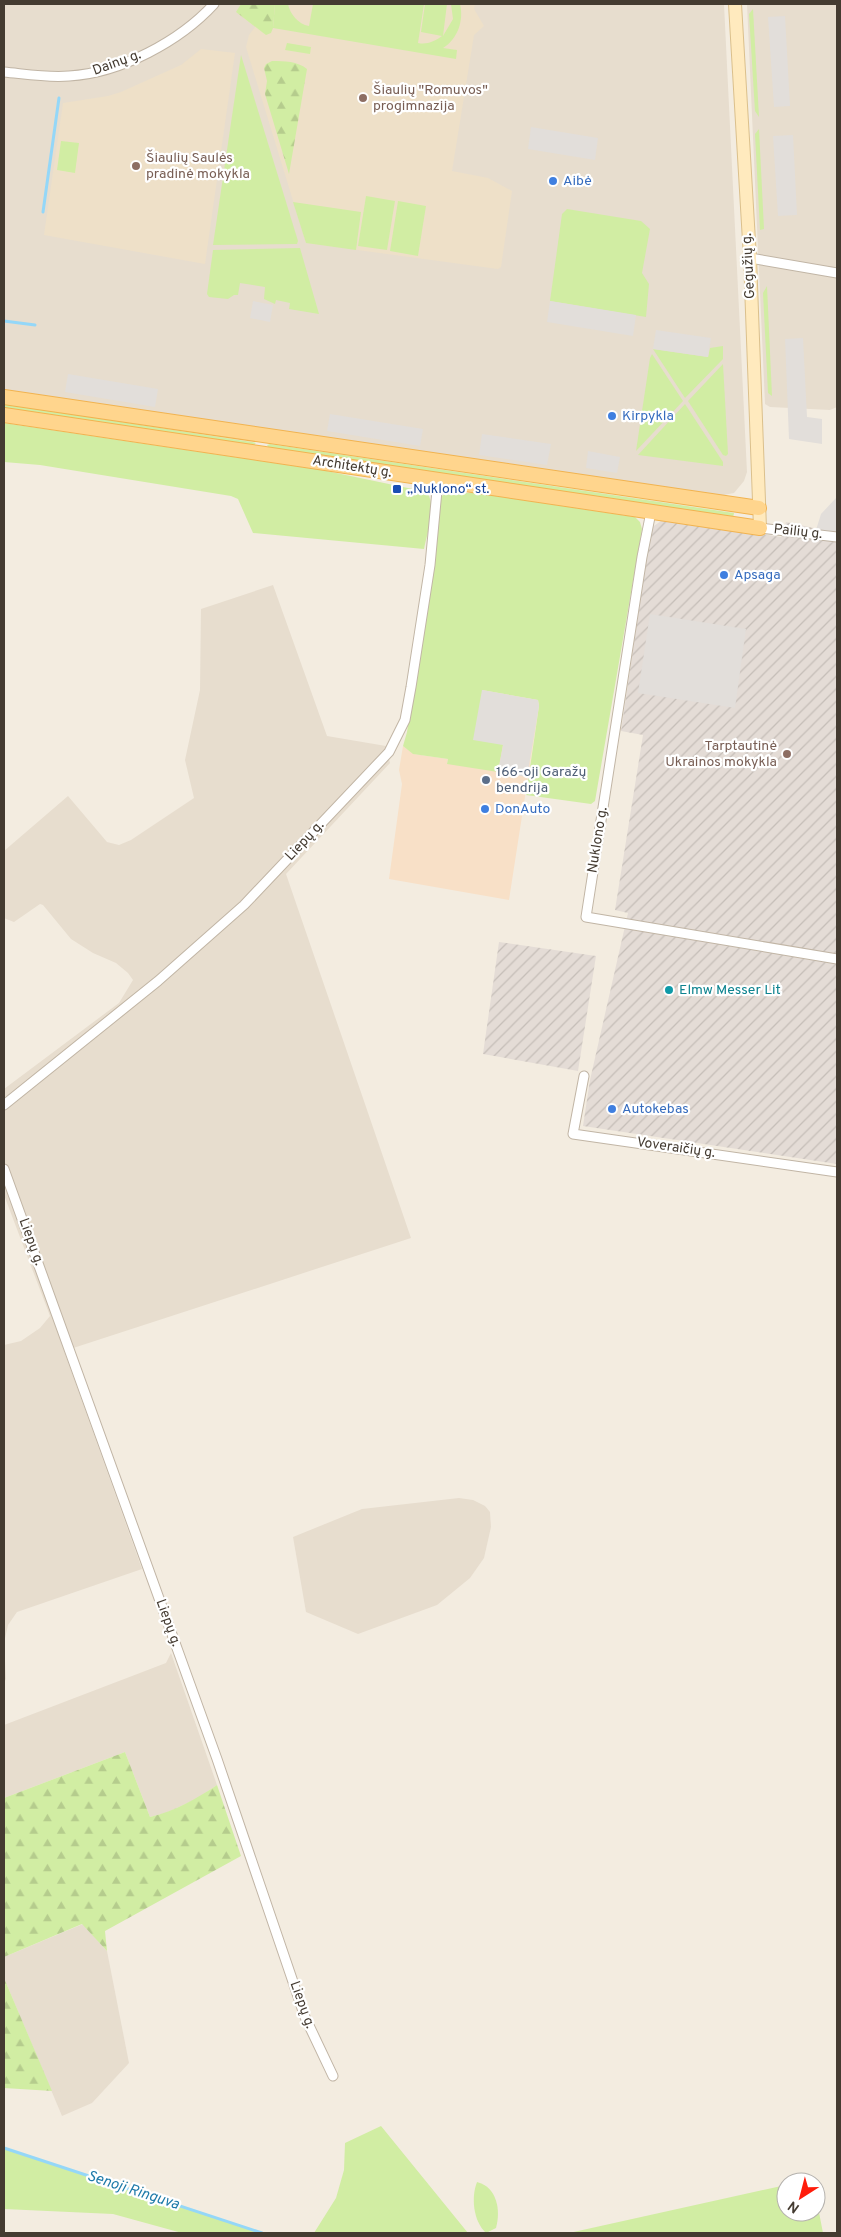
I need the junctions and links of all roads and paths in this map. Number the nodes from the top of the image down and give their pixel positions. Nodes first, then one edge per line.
1 (214, 4) edge
2 (735, 4) edge
3 (4, 72) edge
4 (750, 258) junction
5 (837, 272) edge
6 (4, 397) edge
7 (4, 415) edge
8 (259, 435) junction
9 (257, 452) junction
10 (438, 480) junction
11 (759, 508) junction
12 (651, 512) junction
13 (760, 528) junction
14 (837, 536) edge
15 (837, 959) edge
16 (584, 1076) dead end
17 (4, 1105) edge
18 (4, 1169) edge
19 (837, 1172) edge
20 (333, 2076) dead end

1 - 3 street, Dainų g.
2 - 4 main road, Gegužių g.
4 - 5 street
4 - 11 main road, Gegužių g.
6 - 8 main road, Architektų g.
7 - 9 main road, Architektų g.
8 - 9 main road
8 - 11 main road, Architektų g.
9 - 10 main road, Architektų g.
10 - 12 main road, Architektų g.
10 - 17 street, Liepų g.
11 - 13 main road, Gegužių g.
12 - 13 main road, Architektų g.
12 - 15 street, Nuklono g.
13 - 14 street, Pailių g.
16 - 19 street, Voveraičių g.
18 - 20 street, Liepų g.

